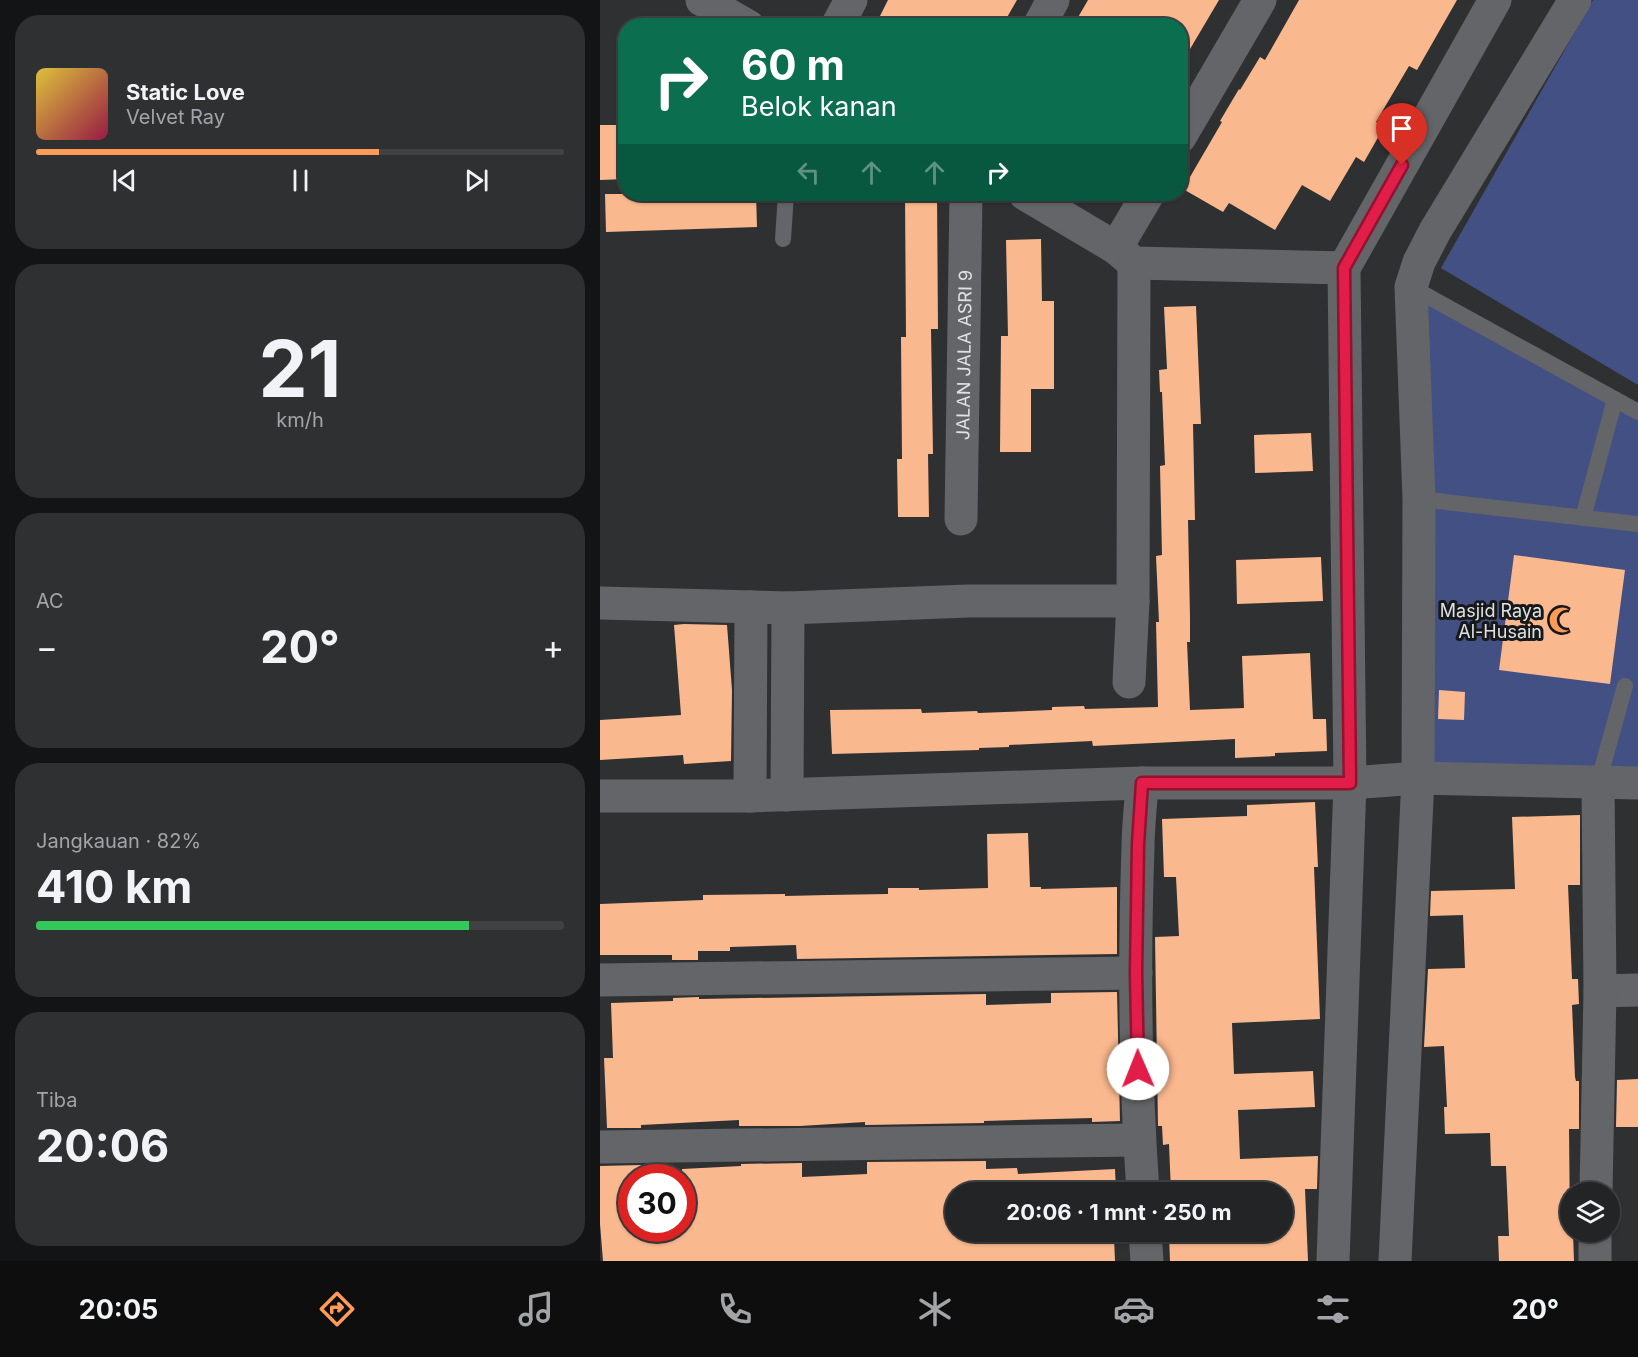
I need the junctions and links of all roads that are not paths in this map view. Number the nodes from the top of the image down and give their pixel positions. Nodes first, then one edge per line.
1 (702, 0) edge
2 (851, 0) edge
3 (1053, 0) edge
4 (1260, 0) edge
5 (1495, 0) edge
6 (1575, 0) edge
7 (734, 18) edge
8 (841, 18) edge
9 (1043, 18) edge
10 (1188, 124) edge
11 (786, 201) edge
12 (966, 201) edge
13 (1036, 201) edge
14 (1145, 201) edge
15 (783, 239) dead end
16 (1125, 256) junction
17 (1344, 268) junction
18 (1410, 287) junction
19 (1615, 399) junction
20 (1638, 412) edge
21 (1419, 499) junction
22 (1583, 518) junction
23 (961, 519) dead end
24 (1638, 524) edge
25 (1133, 601) junction
26 (600, 603) edge
27 (751, 607) junction
28 (788, 608) junction
29 (1129, 682) dead end
30 (1625, 686) dead end
31 (1418, 778) junction
32 (1142, 783) junction
33 (1350, 783) junction
34 (1598, 783) junction
35 (1638, 783) edge
36 (787, 795) junction
37 (600, 796) edge
38 (750, 796) junction
39 (1136, 973) junction
40 (600, 980) edge
41 (1600, 990) junction
42 (1638, 990) edge
43 (1140, 1140) junction
44 (600, 1147) edge
45 (1142, 1182) edge
46 (1596, 1182) edge
47 (1146, 1242) edge
48 (1595, 1242) edge
49 (1147, 1261) edge
50 (1333, 1261) edge
51 (1395, 1261) edge
52 (1595, 1261) edge

1 - 7 street
2 - 8 street
3 - 9 street
4 - 10 street
5 - 17 street
6 - 18 street
11 - 15 lane
12 - 23 street, JALAN JALA ASRI 9
13 - 16 street
14 - 16 street
16 - 17 street
16 - 25 street
17 - 33 street
18 - 19 lane
18 - 21 street
19 - 20 lane
19 - 22 lane
21 - 22 lane
21 - 31 street
22 - 24 lane
25 - 28 street
25 - 29 street
26 - 27 street
27 - 28 street
27 - 38 street
28 - 36 street
30 - 34 lane
31 - 33 street
31 - 34 street
31 - 51 street
32 - 33 street
32 - 36 street
32 - 39 street
33 - 50 street
34 - 35 street
34 - 41 street
36 - 38 street
37 - 38 street
39 - 40 street
39 - 43 street
41 - 42 street
41 - 46 street
43 - 44 street
43 - 45 street
47 - 49 street
48 - 52 street

